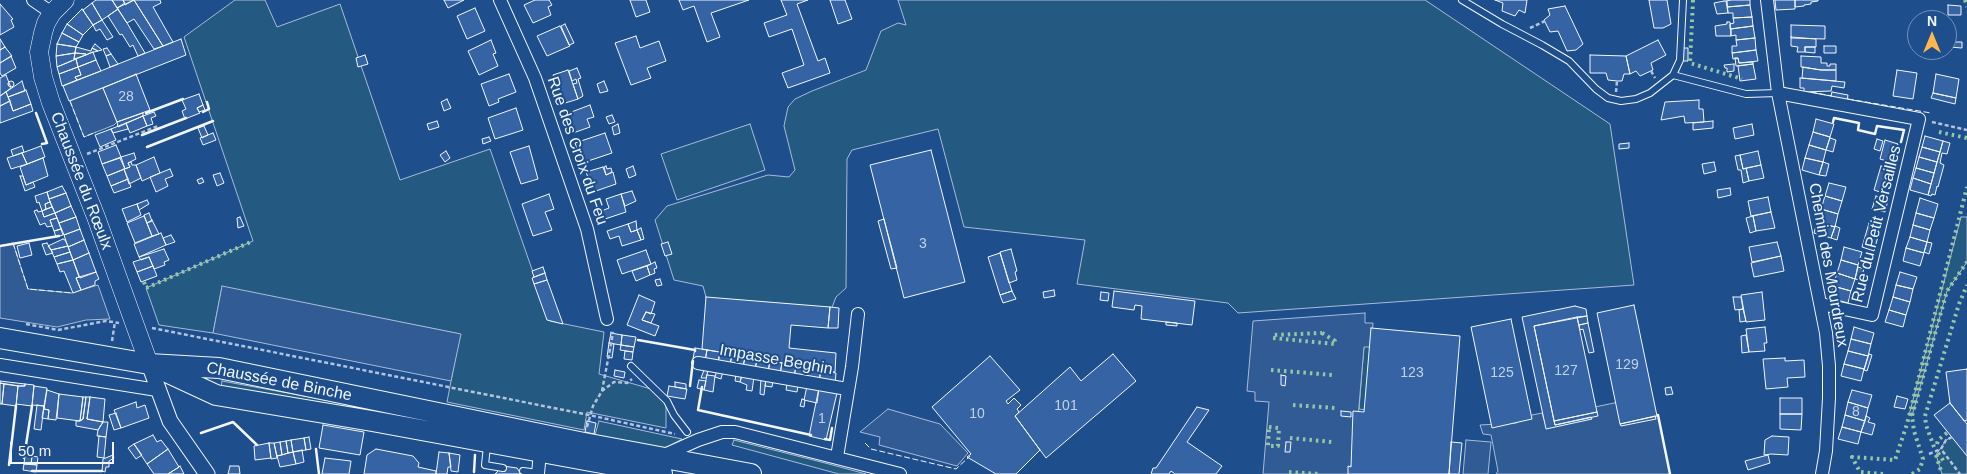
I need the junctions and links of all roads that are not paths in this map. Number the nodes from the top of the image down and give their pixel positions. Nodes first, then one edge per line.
1 (33, 0) edge
2 (64, 0) edge
3 (500, 0) edge
4 (1462, 0) edge
5 (1683, 0) edge
6 (1767, 0) edge
7 (52, 13) junction
8 (1673, 75) junction
9 (1778, 93) junction
10 (1821, 304) junction
11 (858, 314) dead end
12 (607, 319) dead end
13 (0, 338) edge
14 (698, 363) dead end
15 (149, 364) junction
16 (0, 365) edge
17 (631, 366) dead end
18 (847, 389) junction
19 (157, 390) junction
20 (687, 432) dead end
21 (488, 442) junction
22 (540, 452) junction
23 (837, 457) junction
24 (503, 468) dead end
25 (655, 469) edge
26 (523, 471) dead end
27 (207, 474) edge
28 (538, 474) edge
29 (752, 474) edge
30 (900, 474) edge
31 (1822, 474) edge

1 - 7 street
2 - 7 main road, Chaussée du Rœulx
3 - 12 street, Rue des Croix du Feu
4 - 8 lane
5 - 8 lane
6 - 9 street, Chemin des Mourdreux
7 - 15 main road, Chaussée du Rœulx
8 - 9 lane
9 - 10 street, Chemin des Mourdreux
9 - 10 street, Rue du Petit Versailles
10 - 31 street, Chemin des Mourdreux
11 - 18 street
13 - 15 main road
14 - 18 street, Impasse Beghin
15 - 19 street
15 - 21 main road, Chaussée de Binche
15 - 25 main road, Chaussée de Binche
16 - 19 street
17 - 20 lane
18 - 23 street
19 - 27 street
21 - 22 main road, Chaussée de Binche
21 - 24 lane
22 - 25 main road, Chaussée de Binche
22 - 28 street
23 - 25 street
23 - 30 street
25 - 29 main road, Chaussée de Binche
26 - 28 lane

